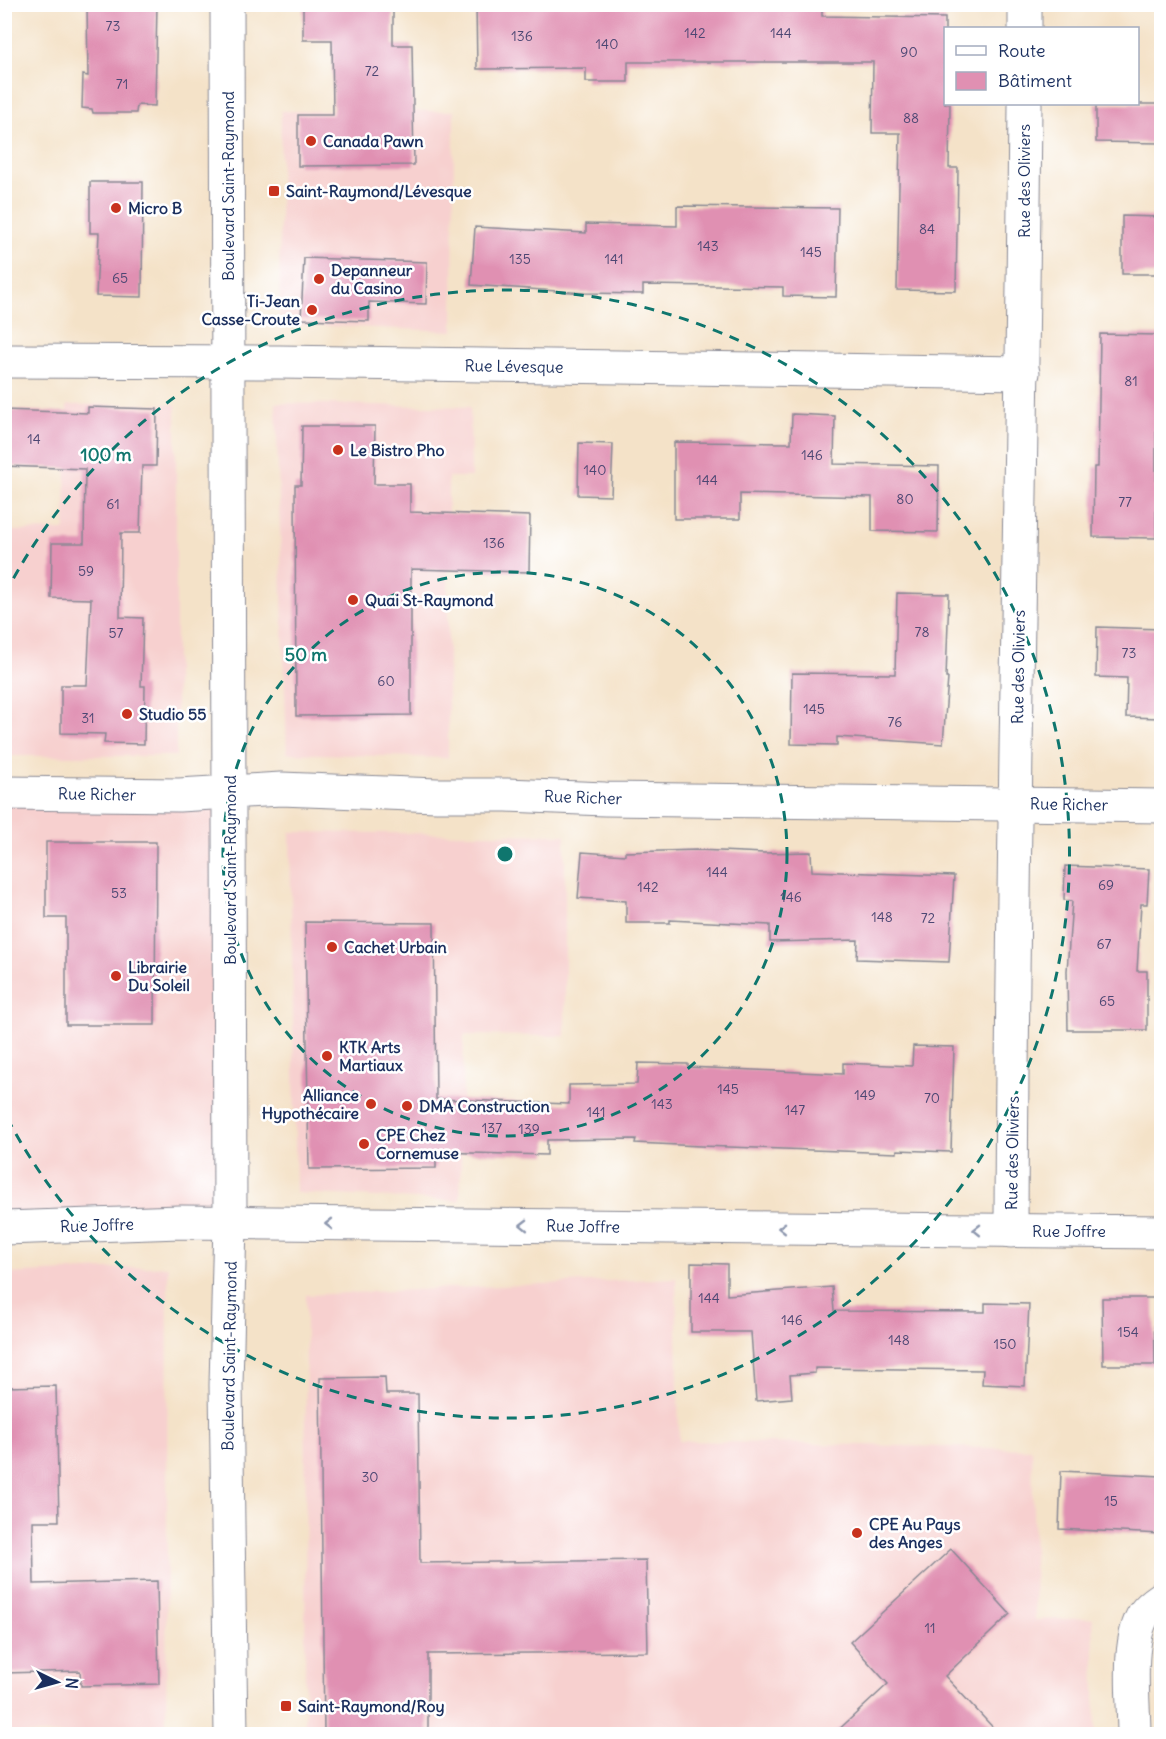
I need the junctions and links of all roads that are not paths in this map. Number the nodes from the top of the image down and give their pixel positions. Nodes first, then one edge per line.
1 (227, 4) edge
2 (1025, 4) edge
3 (1025, 27) edge
4 (1025, 105) edge
5 (4, 361) edge
6 (228, 361) junction
7 (1023, 373) junction
8 (230, 792) junction
9 (4, 793) edge
10 (1015, 803) junction
11 (1161, 806) edge
12 (231, 1223) junction
13 (4, 1228) edge
14 (1011, 1231) junction
15 (1161, 1232) edge
16 (1161, 1598) edge
17 (231, 1734) edge
18 (1134, 1734) edge

1 - 6 street, Boulevard Saint-Raymond
2 - 3 street
4 - 7 street, Rue des Oliviers
5 - 6 street, Rue Lévesque
6 - 7 street, Rue Lévesque
6 - 8 street, Boulevard Saint-Raymond
7 - 10 street, Rue des Oliviers
8 - 9 street, Rue Richer
8 - 10 street, Rue Richer
8 - 12 street, Boulevard Saint-Raymond
10 - 11 street, Rue Richer
10 - 14 street, Rue des Oliviers
12 - 13 street, Rue Joffre
14 -> 12 street, Rue Joffre
12 - 17 street, Boulevard Saint-Raymond
14 - 15 street, Rue Joffre
16 - 18 street

